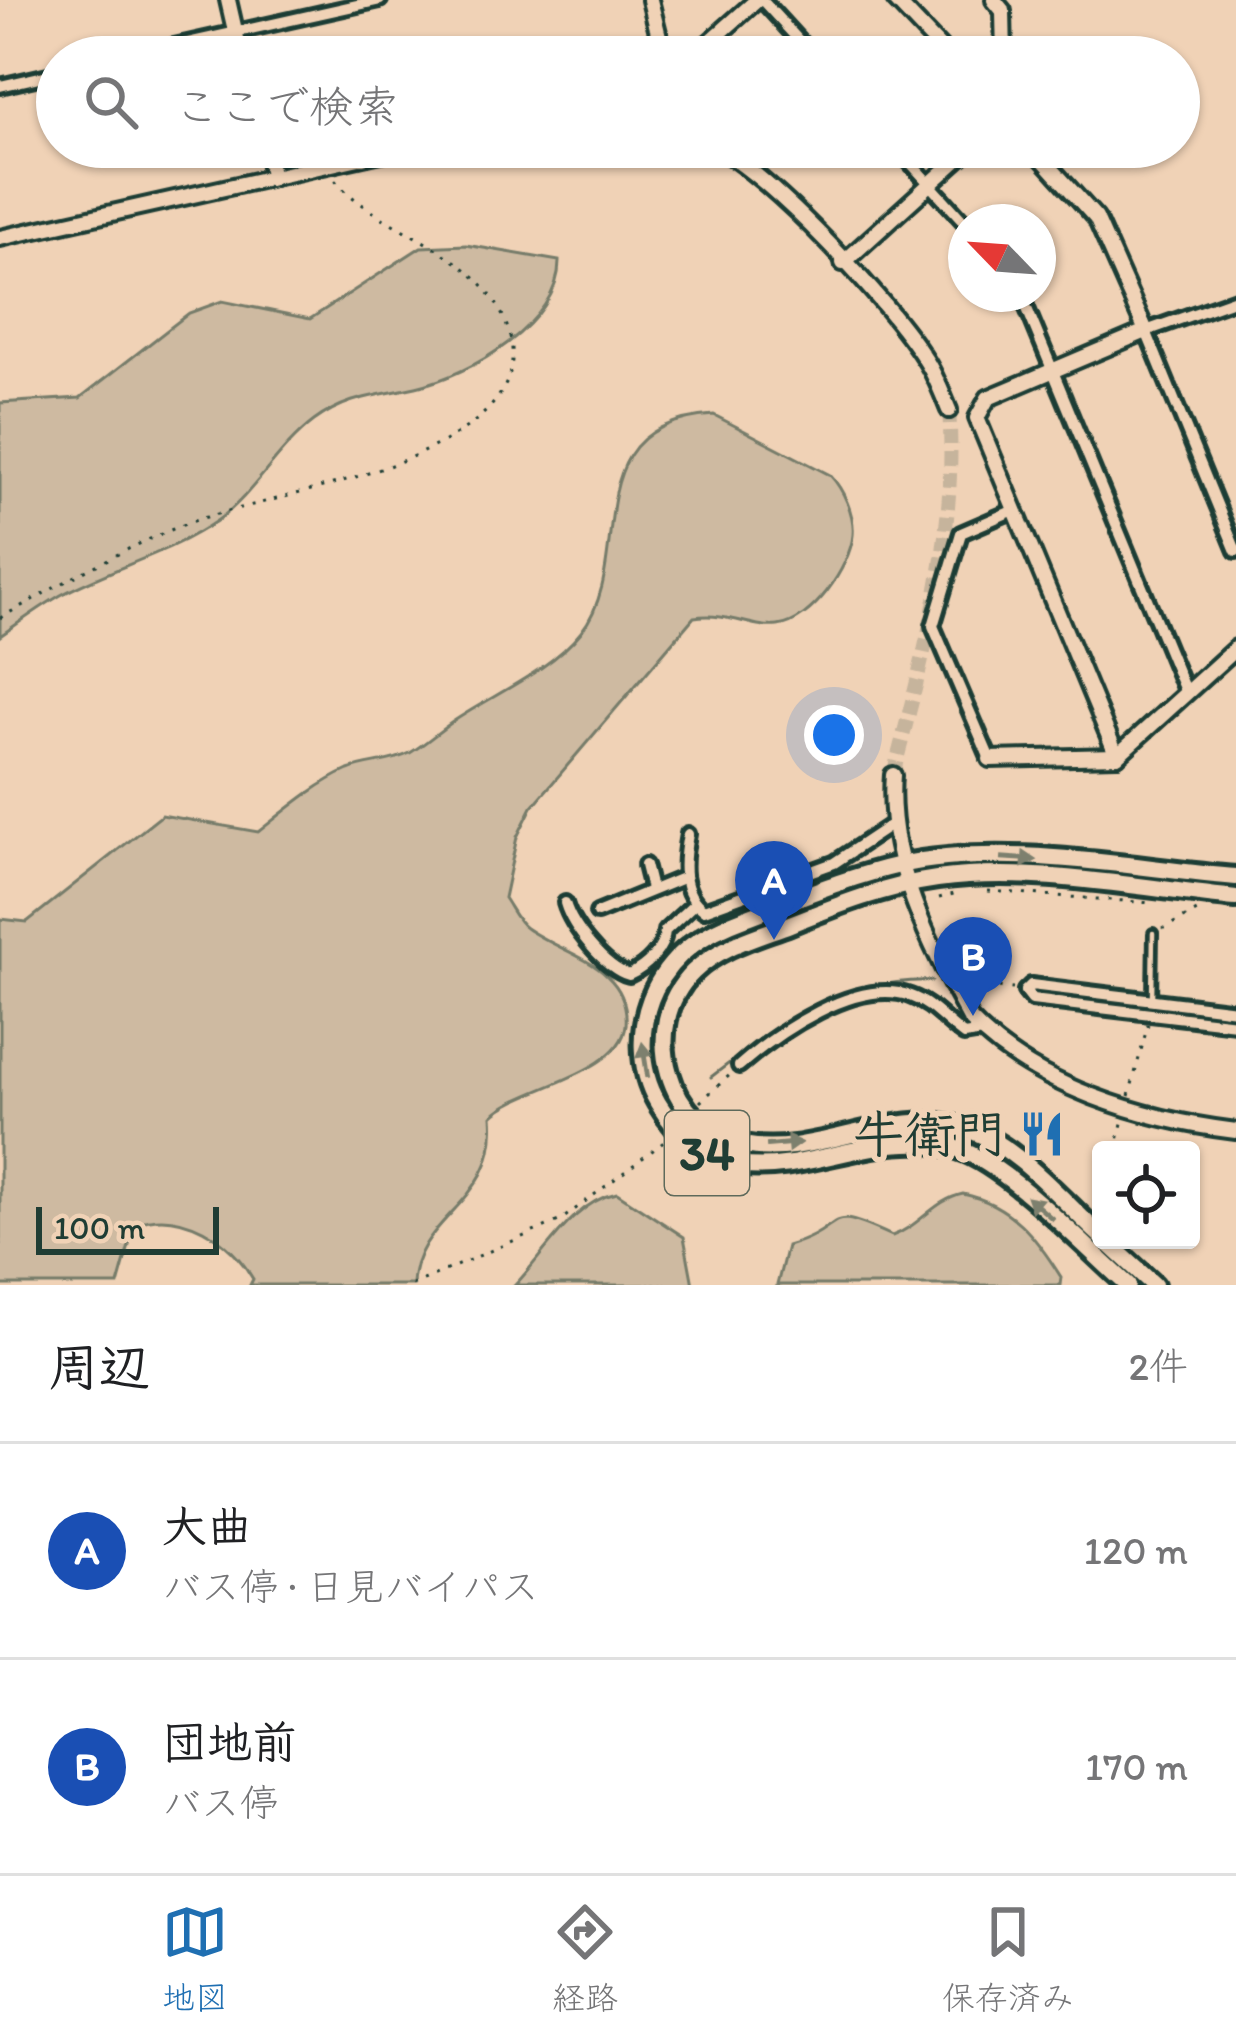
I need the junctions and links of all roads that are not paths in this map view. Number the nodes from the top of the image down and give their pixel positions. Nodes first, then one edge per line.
1 (228, 0) edge
2 (380, 0) edge
3 (650, 0) edge
4 (760, 0) edge
5 (895, 0) edge
6 (994, 0) edge
7 (235, 32) junction
8 (217, 36) edge
9 (236, 36) edge
10 (659, 36) edge
11 (718, 36) edge
12 (794, 36) edge
13 (929, 36) edge
14 (1004, 36) edge
15 (36, 78) edge
16 (0, 86) edge
17 (271, 168) edge
18 (314, 168) edge
19 (746, 168) edge
20 (915, 168) edge
21 (948, 168) edge
22 (1051, 168) edge
23 (273, 177) junction
24 (930, 184) junction
25 (948, 204) edge
26 (0, 238) edge
27 (843, 263) junction
28 (1236, 299) edge
29 (1028, 312) edge
30 (1146, 331) junction
31 (1052, 370) junction
32 (950, 410) tunnel mouth
33 (1012, 511) junction
34 (1236, 551) edge
35 (1236, 648) edge
36 (1186, 693) junction
37 (1117, 756) junction
38 (990, 759) joint
39 (893, 775) tunnel mouth
40 (895, 823) junction
41 (688, 834) dead end
42 (903, 864) junction
43 (644, 865) dead end
44 (685, 877) junction
45 (1236, 877) edge
46 (910, 885) junction
47 (651, 889) junction
48 (1236, 898) edge
49 (566, 903) dead end
50 (695, 903) junction
51 (597, 913) dead end
52 (1153, 933) road end
53 (1025, 991) road end
54 (1151, 1010) junction
55 (1236, 1010) edge
56 (1236, 1024) edge
57 (982, 1032) junction
58 (739, 1066) road end
59 (1236, 1131) edge
60 (1092, 1228) edge
61 (1115, 1249) edge
62 (1128, 1285) edge
63 (1154, 1285) edge

1 - 7 street
2 - 7 street
3 - 10 street
4 - 11 street
4 - 12 street
5 - 13 street
6 - 14 street
7 - 8 street
7 - 9 street
15 - 16 street
17 - 23 street
18 - 23 street
19 - 27 street
20 - 24 street
21 - 24 street
22 - 30 street
23 - 26 street
24 - 25 street
24 - 27 street
27 - 32 street
28 - 30 street
29 - 31 street
30 - 31 street
30 - 34 street
31 - 33 street
31 - 36 street
33 - 37 street
33 - 38 street
35 - 36 street
36 - 37 street
37 - 38 street
39 - 40 street
40 - 42 street
40 - 50 street
41 - 44 street
42 -> 45 highway, 34
42 - 46 street
62 -> 42 highway, 34
43 - 47 street
44 - 47 street
44 - 50 street
46 - 48 highway, 34
46 - 57 street
46 -> 60 highway, 34
47 - 51 street
49 - 50 street
52 - 54 lane
53 - 54 street
54 - 55 street
54 - 56 street
57 - 58 street
57 - 59 street
61 - 63 highway, 34

